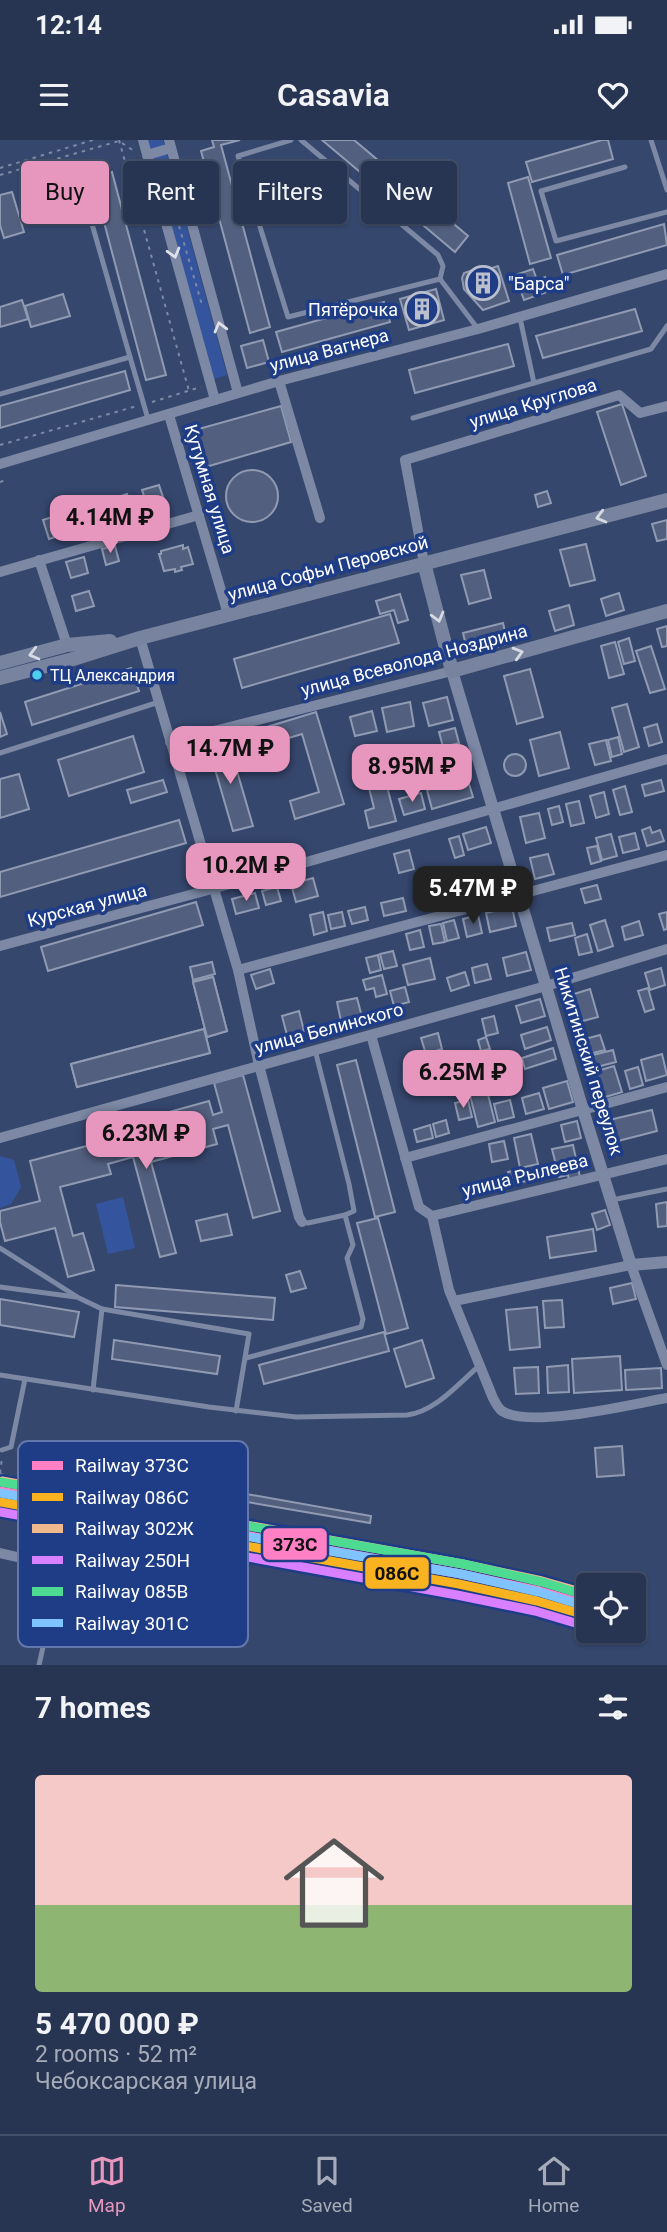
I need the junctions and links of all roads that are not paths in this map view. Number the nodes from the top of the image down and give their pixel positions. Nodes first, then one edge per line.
1 (143, 140) edge
2 (291, 140) edge
3 (301, 140) edge
4 (652, 140) edge
5 (174, 145) edge
6 (148, 158) junction
7 (625, 167) dead end
8 (667, 190) edge
9 (667, 212) edge
10 (92, 224) edge
11 (667, 274) edge
12 (440, 279) junction
13 (519, 316) junction
14 (667, 326) edge
15 (478, 329) junction
16 (130, 357) junction
17 (279, 381) junction
18 (534, 383) junction
19 (238, 393) junction
20 (0, 394) edge
21 (215, 400) junction
22 (667, 406) edge
23 (169, 415) junction
24 (412, 418) dead end
25 (148, 420) junction
26 (0, 464) edge
27 (667, 500) edge
28 (200, 515) junction
29 (320, 519) dead end
30 (39, 560) junction
31 (424, 563) junction
32 (0, 572) edge
33 (667, 611) edge
34 (228, 614) junction
35 (139, 638) junction
36 (68, 645) junction
37 (0, 663) edge
38 (452, 671) junction
39 (0, 678) edge
40 (159, 702) junction
41 (170, 742) junction
42 (0, 753) edge
43 (667, 760) edge
44 (493, 808) junction
45 (667, 855) edge
46 (212, 889) junction
47 (519, 894) junction
48 (0, 946) edge
49 (667, 949) edge
50 (238, 970) junction
51 (545, 986) junction
52 (371, 1035) junction
53 (315, 1050) junction
54 (259, 1065) junction
55 (667, 1087) edge
56 (583, 1110) junction
57 (0, 1138) edge
58 (405, 1158) junction
59 (667, 1160) edge
60 (603, 1173) junction
61 (667, 1189) edge
62 (611, 1200) junction
63 (345, 1215) junction
64 (432, 1216) junction
65 (302, 1222) joint
66 (0, 1248) edge
67 (667, 1262) edge
68 (631, 1265) junction
69 (0, 1287) edge
70 (79, 1298) junction
71 (454, 1301) junction
72 (102, 1309) junction
73 (246, 1358) junction
74 (667, 1365) edge
75 (479, 1366) junction
76 (0, 1375) edge
77 (25, 1379) junction
78 (93, 1390) junction
79 (667, 1398) edge
80 (236, 1410) junction
81 (2, 1450) road end
82 (0, 1553) edge
83 (18, 1557) edge
84 (43, 1647) edge
85 (39, 1665) edge

1 - 6 street
2 - 12 lane
3 - 12 lane
4 - 8 lane
5 - 6 street
19 -> 5 street
6 -> 21 street
7 - 9 lane
10 - 16 lane
11 - 13 street, улица Вагнера
12 - 15 lane
13 - 15 street, улица Вагнера
13 - 18 lane
14 - 18 lane
15 - 17 street, улица Вагнера
16 - 20 lane
16 - 25 lane
17 - 19 street, улица Вагнера
17 - 29 street
18 - 24 lane
19 - 21 street, улица Вагнера
21 - 23 street, улица Вагнера
22 - 31 street, улица Круглова
23 - 25 street, улица Вагнера
23 - 28 street, Кутумная улица
25 - 26 street, улица Вагнера
27 -> 31 main road, улица Софьи Перовской
28 - 30 street
28 - 34 street, Кутумная улица
30 - 32 street
30 - 36 street
31 - 34 main road, улица Софьи Перовской
31 -> 38 main road, Никитинский переулок
38 -> 33 main road, улица Всеволода Ноздрина
34 - 35 main road, улица Софьи Перовской
35 - 36 main road
35 - 39 main road, улица Софьи Перовской
35 - 40 street
36 -> 37 main road
38 - 41 street, улица Всеволода Ноздрина
38 - 44 street, Никитинский переулок
40 - 41 street
40 - 42 lane
41 - 46 street
43 - 44 street, Курская улица
44 - 46 street, Курская улица
44 - 47 street, Никитинский переулок
45 - 47 street
46 - 48 street, Курская улица
46 - 50 street
47 - 50 street
47 - 51 street, Никитинский переулок
49 - 51 street, улица Белинского
50 - 54 street
51 - 52 street, улица Белинского
51 - 56 street, Никитинский переулок
52 - 53 street, улица Белинского
52 - 58 street
53 - 54 street, улица Белинского
53 - 63 lane
54 - 57 street, улица Белинского
54 - 65 street
55 - 56 street
56 - 58 street
56 - 60 street, Никитинский переулок
58 - 64 street
59 - 60 street, улица Рылеева
60 - 62 street, Никитинский переулок
60 - 64 street, улица Рылеева
61 - 62 lane
62 - 68 street, Никитинский переулок
63 - 65 lane
63 - 73 lane
64 - 71 street
66 - 70 lane
67 - 68 street
68 - 71 street
68 - 74 street, Никитинский переулок
69 - 70 lane
70 - 72 lane
71 - 75 street
72 - 73 lane
72 - 78 lane
73 - 80 lane
75 - 79 street
75 - 80 lane
76 - 77 lane
77 - 78 lane
77 - 81 lane
78 - 80 lane
82 - 83 street
84 - 85 lane

